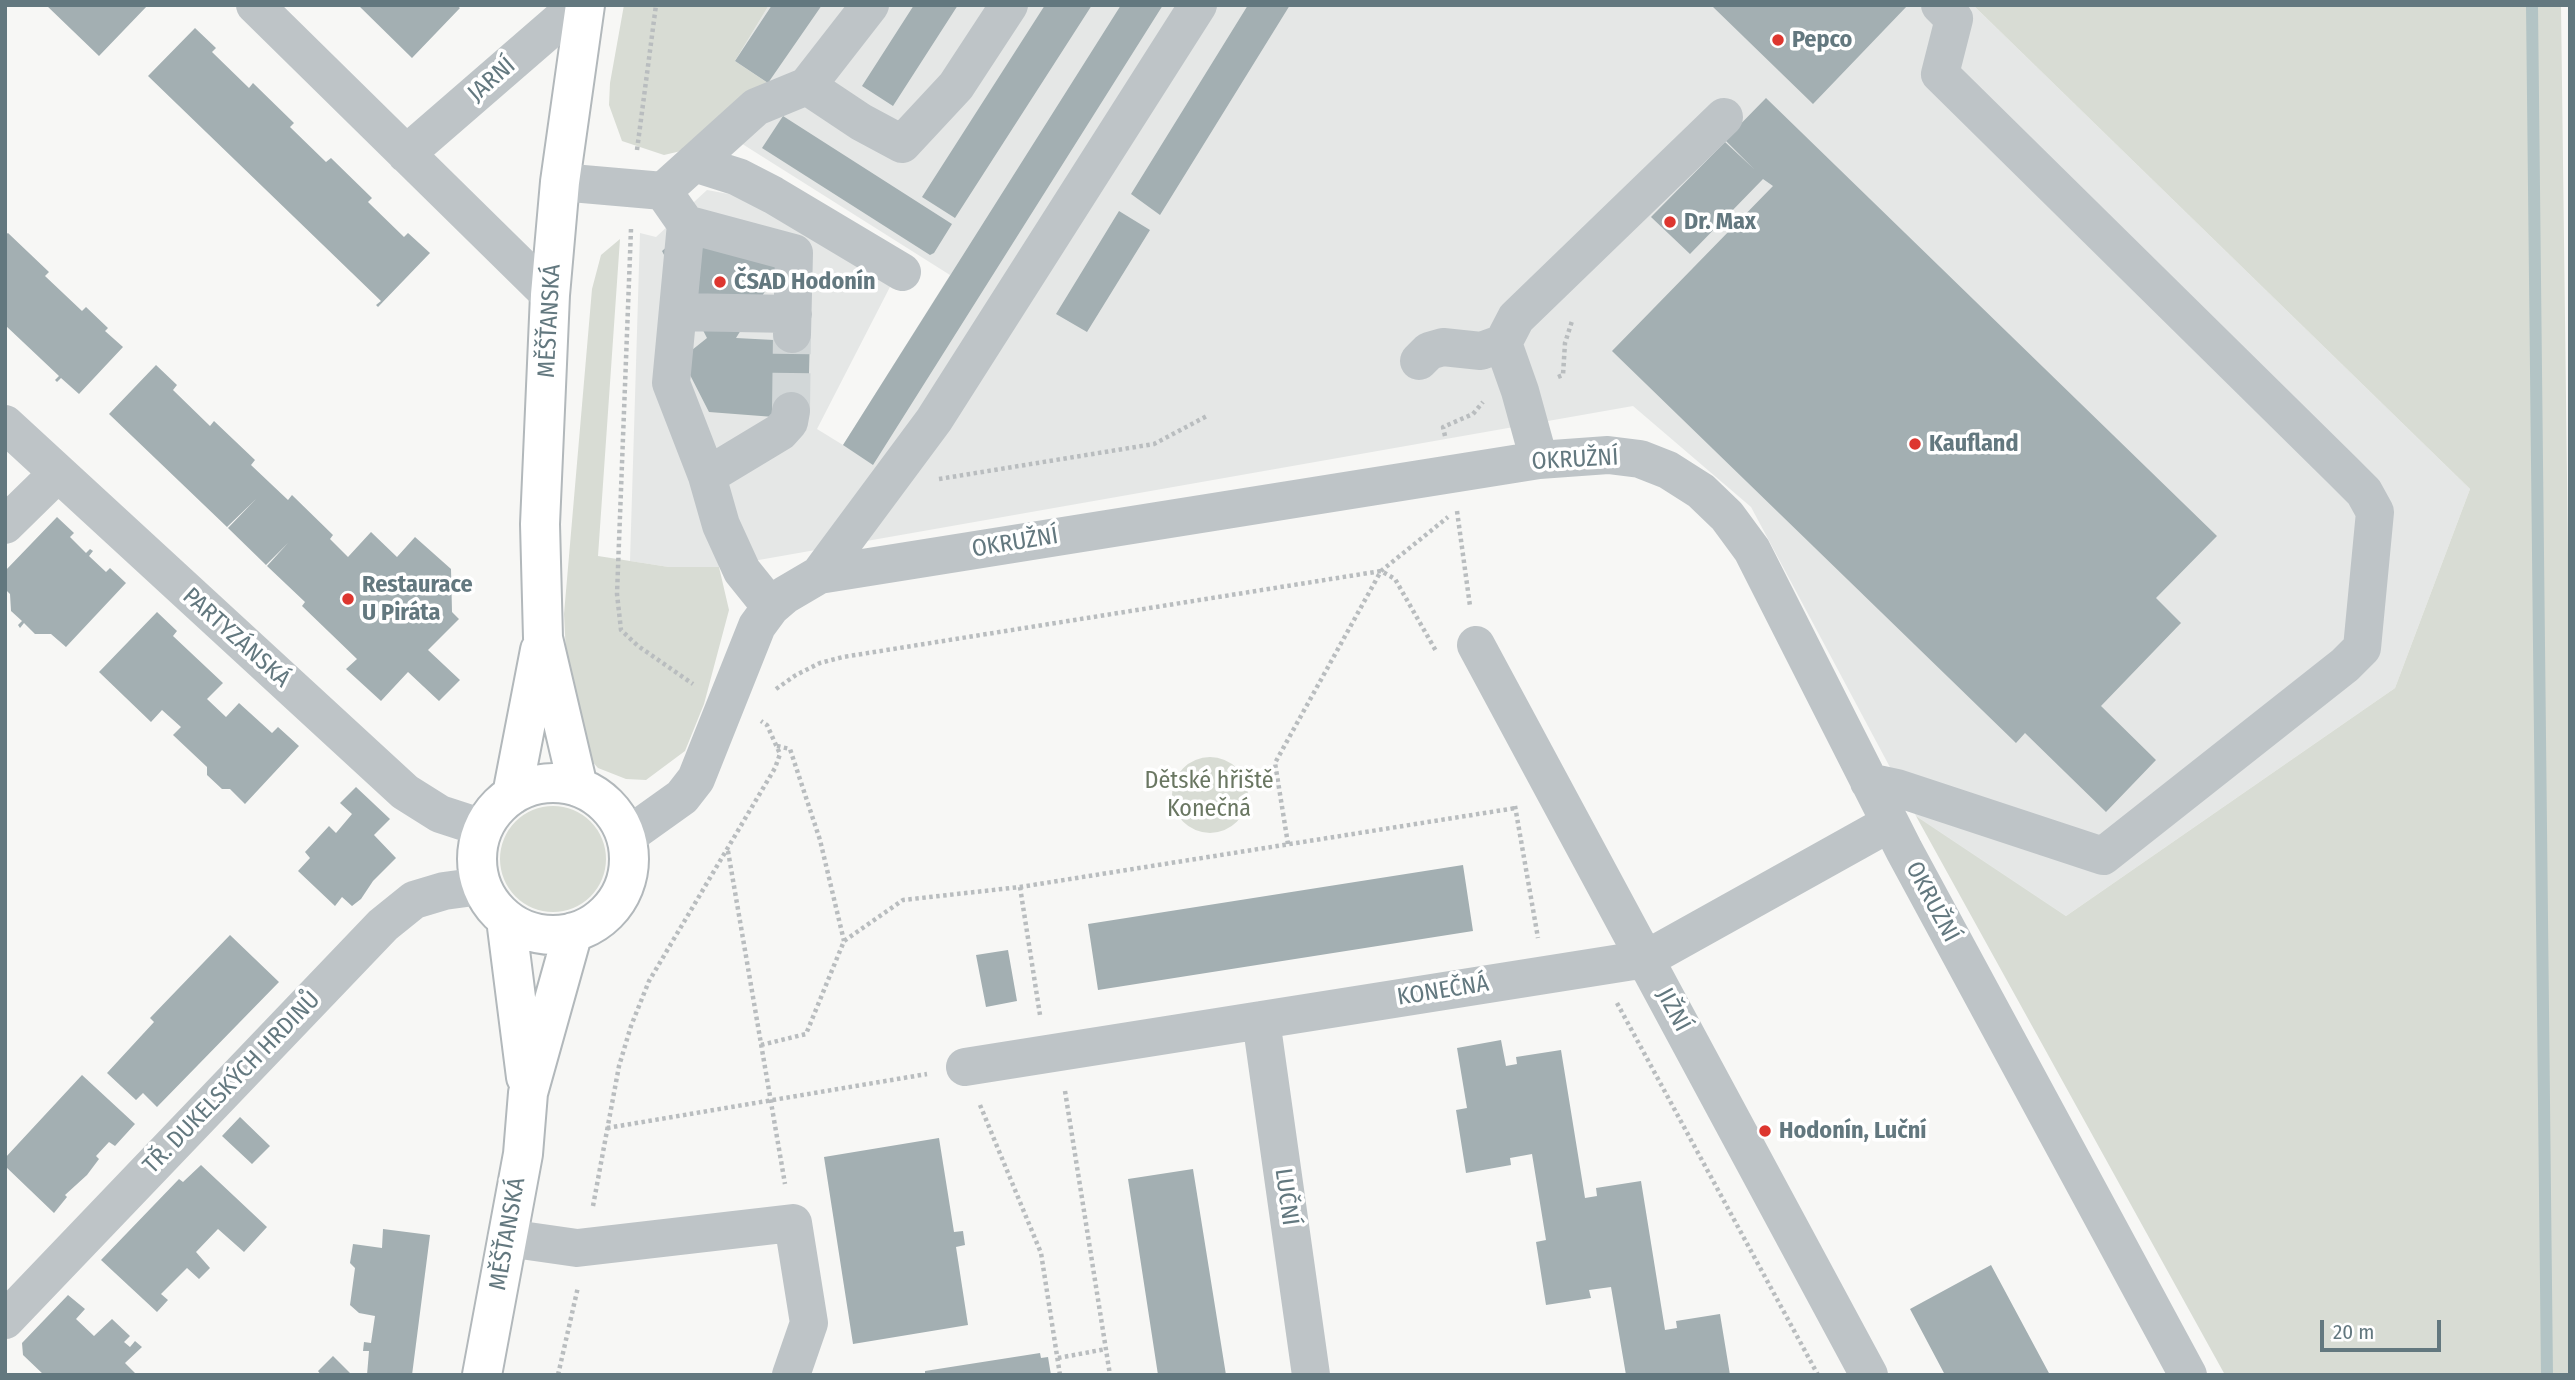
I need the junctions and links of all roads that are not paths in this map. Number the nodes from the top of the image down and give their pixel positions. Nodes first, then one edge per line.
1 (255, 5) edge
2 (578, 5) edge
3 (585, 5) edge
4 (870, 5) edge
5 (1009, 5) edge
6 (1198, 5) edge
7 (1940, 5) edge
8 (807, 86) junction
9 (1724, 117) dead end
10 (406, 154) junction
11 (694, 163) junction
12 (560, 182) junction
13 (648, 190) junction
14 (686, 224) junction
15 (902, 272) dead end
16 (550, 295) junction
17 (678, 312) junction
18 (1503, 343) junction
19 (1419, 360) dead end
20 (791, 411) tunnel mouth
21 (5, 424) edge
22 (1539, 460) junction
23 (57, 474) junction
24 (707, 476) junction
25 (5, 525) edge
26 (819, 575) junction
27 (771, 607) junction
28 (543, 638) junction
29 (1458, 652) road end
30 (1869, 782) junction
31 (578, 787) junction
32 (512, 795) junction
33 (1890, 823) junction
34 (483, 828) junction
35 (625, 837) junction
36 (481, 886) junction
37 (506, 919) junction
38 (573, 932) junction
39 (1646, 959) junction
40 (1261, 1020) junction
41 (965, 1067) road end
42 (528, 1093) junction
43 (507, 1238) junction
44 (5, 1320) edge
45 (482, 1375) edge
46 (791, 1375) edge
47 (1311, 1375) edge
48 (1869, 1375) edge
49 (2188, 1375) edge

1 - 10 street
2 - 10 street, JARNÍ
3 - 12 main road, MĚŠŤANSKÁ
4 - 8 street
5 - 8 street
6 - 26 street
7 - 30 street
8 - 11 street
9 - 18 street
10 - 16 street
11 - 13 street
11 - 15 street
12 - 13 street
12 - 16 main road, MĚŠŤANSKÁ
13 - 14 street
14 - 17 street
14 - 17 street
16 - 28 main road, MĚŠŤANSKÁ
17 - 24 street
18 - 19 street
18 - 22 street
20 - 24 street
21 - 23 street, PARTYZÁNSKÁ
22 - 26 street, OKRUŽNÍ
22 - 30 street, OKRUŽNÍ
23 - 25 street
23 - 34 street, PARTYZÁNSKÁ
24 - 27 street
26 - 27 street, OKRUŽNÍ
27 - 35 street, OKRUŽNÍ
28 - 31 main road, MĚŠŤANSKÁ
28 - 32 main road, MĚŠŤANSKÁ
29 - 39 street, JIŽNÍ
30 - 33 street, OKRUŽNÍ
31 - 32 main road
31 - 35 main road
32 - 34 main road
33 - 39 street, KONEČNÁ
33 - 49 street, OKRUŽNÍ
34 - 36 main road
35 - 38 main road
36 - 37 main road
36 - 44 street, TŘ. DUKELSKÝCH HRDINŮ
37 - 38 main road
37 - 42 main road, MĚŠŤANSKÁ
38 - 42 main road, MĚŠŤANSKÁ
39 - 40 street, KONEČNÁ
39 - 48 street, JIŽNÍ
40 - 41 street, KONEČNÁ
40 - 47 street, LUČNÍ
42 - 43 main road, MĚŠŤANSKÁ
43 - 45 main road, MĚŠŤANSKÁ
43 - 46 street

